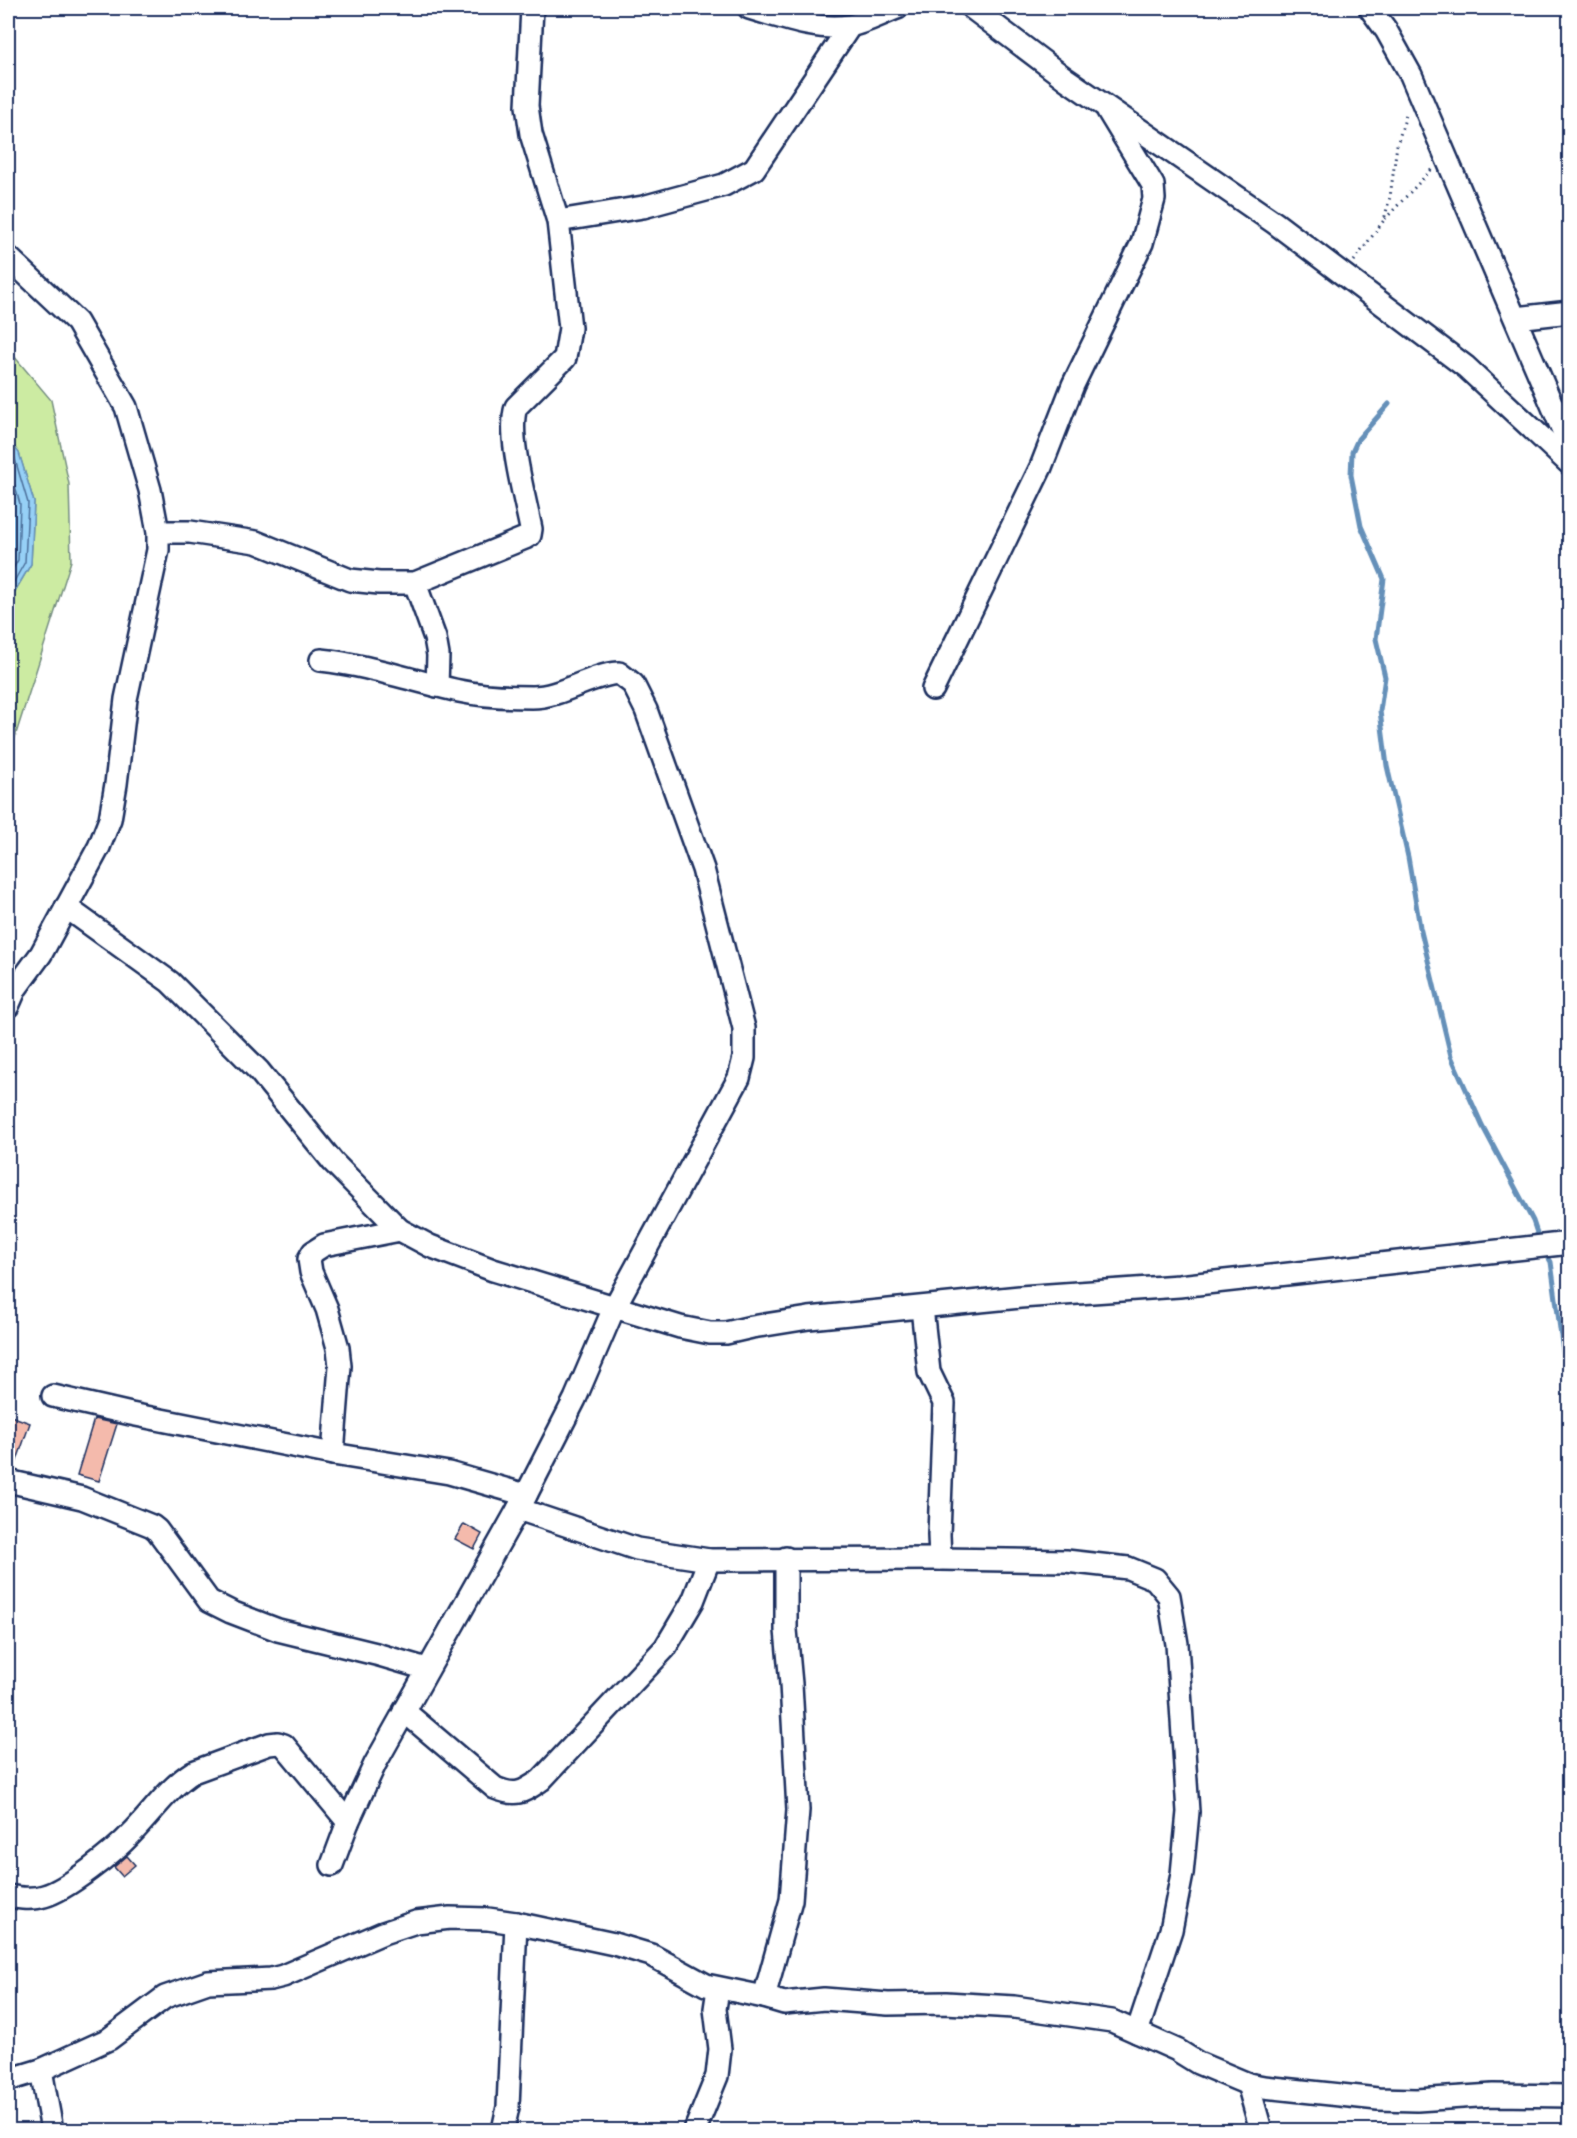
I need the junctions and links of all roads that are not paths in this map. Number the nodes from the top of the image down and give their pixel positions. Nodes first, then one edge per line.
1 (532, 8) edge
2 (749, 8) edge
3 (897, 8) edge
4 (972, 8) edge
5 (1370, 8) edge
6 (850, 26) junction
7 (1105, 106) junction
8 (558, 221) junction
9 (8, 257) edge
10 (1569, 312) edge
11 (1516, 318) junction
12 (1569, 447) edge
13 (1569, 464) edge
14 (158, 532) junction
15 (415, 583) junction
16 (321, 660) dead end
17 (437, 686) junction
18 (933, 689) dead end
19 (66, 907) junction
20 (8, 1006) edge
21 (400, 1230) junction
22 (1562, 1244) edge
23 (614, 1308) junction
24 (922, 1308) junction
25 (53, 1396) dead end
26 (333, 1454) junction
27 (8, 1481) edge
28 (522, 1502) junction
29 (786, 1558) junction
30 (940, 1559) junction
31 (709, 1560) junction
32 (427, 1669) junction
33 (404, 1711) junction
34 (348, 1822) junction
35 (332, 1865) dead end
36 (8, 1896) edge
37 (516, 1923) junction
38 (718, 1989) junction
39 (764, 1996) junction
40 (1137, 2032) junction
41 (41, 2070) junction
42 (8, 2080) edge
43 (1248, 2084) junction
44 (1569, 2096) edge
45 (52, 2130) edge
46 (502, 2130) edge
47 (695, 2130) edge
48 (1261, 2130) edge

1 - 8 street
2 - 6 street
3 - 6 street
4 - 7 street
5 - 11 street
6 - 8 street
7 - 13 street
7 - 18 street
8 - 15 street
9 - 14 street
10 - 11 street
11 - 12 street
14 - 15 street
14 - 19 street
15 - 17 street
16 - 17 street
17 - 23 street
19 - 20 street
19 - 21 street
21 - 23 street
21 - 26 street
22 - 24 street
23 - 24 street
23 - 28 street
24 - 30 street
25 - 26 street
26 - 28 street
27 - 32 street
28 - 31 street
28 - 32 street
29 - 30 street
29 - 31 street
29 - 39 street
30 - 40 street
31 - 33 street
32 - 33 street
33 - 34 street
34 - 35 street
34 - 36 street
37 - 38 street
37 - 41 street
37 - 46 street
38 - 39 street
38 - 47 street
39 - 40 street
40 - 43 street
41 - 42 street
41 - 45 street
43 - 44 street
43 - 48 street

